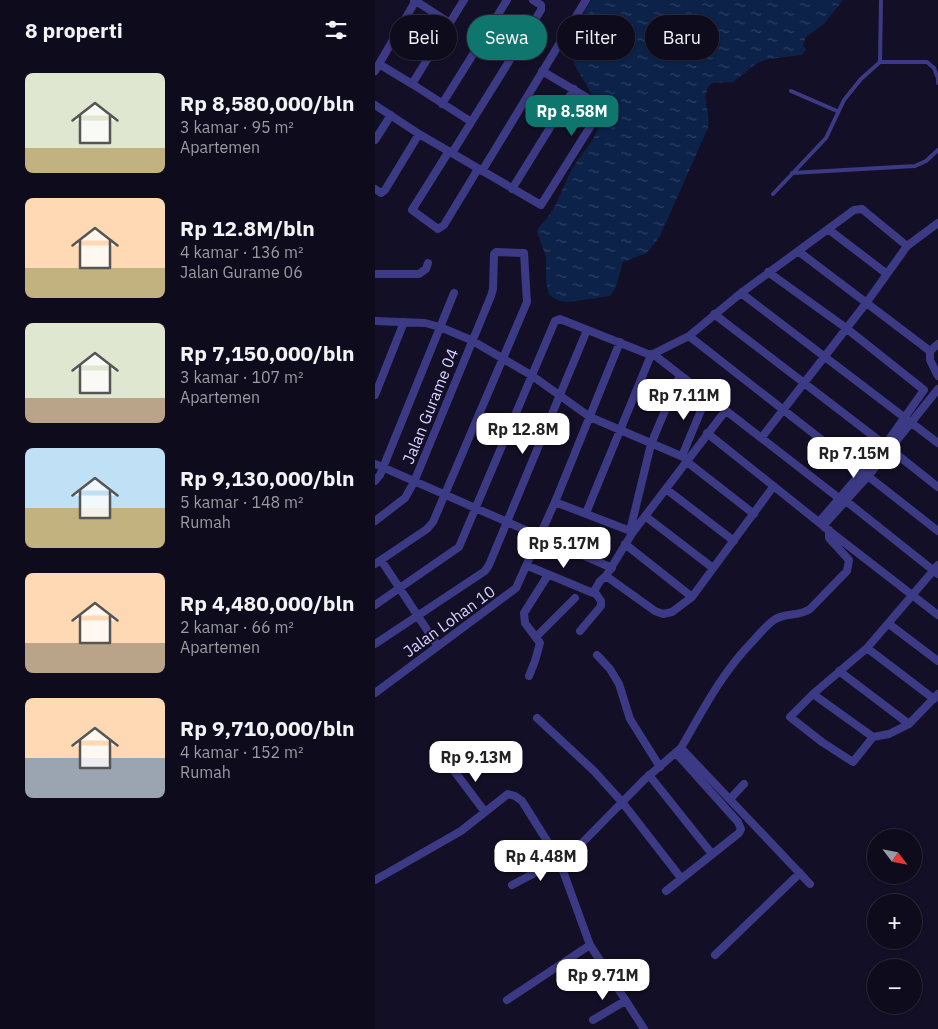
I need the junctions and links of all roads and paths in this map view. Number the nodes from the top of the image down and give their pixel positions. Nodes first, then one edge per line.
1 (415, 0) edge
2 (464, 0) edge
3 (507, 0) edge
4 (533, 0) edge
5 (586, 0) edge
6 (881, 0) edge
7 (438, 15) edge
8 (455, 15) edge
9 (427, 60) edge
10 (880, 62) junction
11 (379, 64) junction
12 (375, 71) edge
13 (542, 71) junction
14 (938, 75) edge
15 (412, 84) junction
16 (938, 84) edge
17 (574, 89) junction
18 (791, 91) dead end
19 (443, 104) junction
20 (375, 105) edge
21 (837, 111) junction
22 (391, 115) junction
23 (470, 121) junction
24 (419, 134) junction
25 (375, 140) edge
26 (938, 150) edge
27 (451, 152) junction
28 (480, 170) junction
29 (792, 173) junction
30 (375, 189) edge
31 (512, 189) junction
32 (773, 194) dead end
33 (938, 223) edge
34 (828, 229) junction
35 (907, 246) junction
36 (798, 251) junction
37 (428, 263) dead end
38 (768, 272) junction
39 (375, 274) edge
40 (887, 274) junction
41 (454, 293) dead end
42 (741, 293) junction
43 (867, 302) junction
44 (714, 314) junction
45 (375, 321) edge
46 (404, 322) junction
47 (440, 327) junction
48 (846, 328) junction
49 (587, 330) junction
50 (689, 336) junction
51 (471, 340) junction
52 (620, 342) junction
53 (938, 344) edge
54 (930, 351) junction
55 (652, 354) junction
56 (503, 356) junction
57 (825, 356) junction
58 (531, 375) junction
59 (680, 375) junction
60 (938, 376) edge
61 (804, 382) junction
62 (375, 394) edge
63 (936, 394) edge
64 (707, 396) junction
65 (560, 397) junction
66 (726, 410) junction
67 (783, 411) junction
68 (590, 417) junction
69 (908, 421) junction
70 (619, 430) junction
71 (707, 434) junction
72 (762, 437) junction
73 (938, 443) edge
74 (651, 444) junction
75 (888, 447) junction
76 (685, 459) junction
77 (375, 464) edge
78 (383, 468) junction
79 (866, 473) junction
80 (375, 481) edge
81 (414, 482) junction
82 (773, 487) junction
83 (938, 487) edge
84 (665, 489) junction
85 (445, 495) junction
86 (843, 500) junction
87 (555, 502) junction
88 (477, 509) junction
89 (585, 513) junction
90 (753, 514) junction
91 (645, 516) junction
92 (375, 521) edge
93 (507, 521) junction
94 (823, 526) junction
95 (938, 531) edge
96 (632, 532) junction
97 (541, 535) junction
98 (734, 541) junction
99 (625, 544) junction
100 (378, 562) edge
101 (528, 566) junction
102 (612, 568) junction
103 (713, 568) junction
104 (936, 570) edge
105 (549, 575) junction
106 (607, 576) junction
107 (399, 588) junction
108 (593, 592) junction
109 (913, 596) junction
110 (692, 597) junction
111 (575, 598) dead end
112 (375, 605) edge
113 (938, 614) edge
114 (418, 615) junction
115 (889, 624) junction
116 (579, 631) dead end
117 (536, 636) junction
118 (375, 644) edge
119 (437, 645) junction
120 (867, 648) junction
121 (597, 655) dead end
122 (938, 661) edge
123 (839, 671) junction
124 (529, 676) dead end
125 (375, 692) edge
126 (813, 694) junction
127 (936, 696) edge
128 (537, 718) dead end
129 (909, 724) junction
130 (873, 737) junction
131 (679, 751) junction
132 (660, 766) junction
133 (452, 768) dead end
134 (649, 775) junction
135 (744, 784) dead end
136 (731, 798) junction
137 (622, 802) junction
138 (485, 812) junction
139 (712, 854) junction
140 (559, 860) junction
141 (800, 873) junction
142 (681, 878) junction
143 (375, 880) edge
144 (810, 884) dead end
145 (512, 885) dead end
146 (666, 891) dead end
147 (590, 945) junction
148 (715, 955) dead end
149 (507, 1000) dead end
150 (625, 1001) junction
151 (593, 1020) dead end
152 (644, 1029) edge

1 - 7 street
1 - 11 street
2 - 8 street
3 - 19 street
4 - 23 street
5 - 13 street
6 - 10 lane
9 - 15 street
10 - 14 lane
10 - 21 lane
11 - 12 street
11 - 15 street
13 - 17 street
13 - 28 street
14 - 16 lane
15 - 19 street
17 - 31 street
17 - 31 street
18 - 21 lane
19 - 23 street
20 - 22 street
21 - 29 lane
22 - 24 street
22 - 25 street
23 - 27 street
24 - 27 street
24 - 30 street
26 - 29 lane
27 - 28 street
27 - 28 street
28 - 31 street
29 - 32 lane
33 - 35 street
34 - 35 street
34 - 36 street
34 - 40 street
35 - 40 street
36 - 38 street
36 - 43 street
37 - 39 street
38 - 42 street
38 - 48 street
40 - 43 street
41 - 47 street
42 - 44 street
42 - 57 street
43 - 48 street
43 - 54 street
44 - 50 street
44 - 61 street
45 - 46 street
46 - 47 street
46 - 62 street
47 - 51 street
47 - 78 street
48 - 57 street
48 - 69 street
49 - 52 street
49 - 58 street
49 - 65 street
50 - 55 street
50 - 67 street
51 - 56 street
51 - 56 street, Jalan Gurame 04
51 - 81 street, Jalan Gurame 04
52 - 55 street
52 - 68 street, Jalan Lohan 10
53 - 54 street
54 - 60 street
55 - 59 street
55 - 70 street
56 - 58 street
56 - 85 street
57 - 61 street
57 - 69 street
58 - 65 street
58 - 88 street
59 - 64 street
59 - 74 street
61 - 67 street
61 - 75 street
63 - 69 street
64 - 66 street
64 - 76 street
65 - 68 street
65 - 93 street
66 - 71 street
66 - 72 street
67 - 72 street
67 - 79 street
68 - 70 street
68 - 87 street, Jalan Lohan 10
69 - 73 street
69 - 75 street
70 - 74 street
70 - 89 street
71 - 76 street
71 - 82 street
72 - 86 street
74 - 76 street
74 - 96 street
75 - 79 street
75 - 83 street
76 - 84 street
76 - 90 street
77 - 78 street
78 - 80 street
78 - 81 street
79 - 86 street
79 - 95 street
81 - 85 street
81 - 92 street, Jalan Gurame 04
82 - 90 street
82 - 94 street
84 - 91 street
84 - 98 street
85 - 88 street
85 - 100 street
86 - 94 street
86 - 104 street
87 - 89 street
87 - 97 street, Jalan Lohan 10
88 - 93 street
88 - 107 street
89 - 96 street
90 - 98 street
91 - 96 street
91 - 103 street
93 - 97 street
93 - 114 street
94 - 109 street
94 - 131 street
96 - 99 street
97 - 101 street, Jalan Lohan 10
97 - 102 street
98 - 103 street
99 - 102 street
99 - 110 street
100 - 107 street
101 - 105 street
101 - 119 street, Jalan Lohan 10
102 - 106 street
103 - 110 street
104 - 109 street
105 - 108 street
105 - 117 street
106 - 108 street
106 - 110 street
107 - 112 street
107 - 114 street
108 - 116 street
109 - 113 street
109 - 115 street
111 - 117 street
114 - 118 street
114 - 119 street
115 - 120 street
115 - 122 street
117 - 124 street
119 - 125 street, Jalan Lohan 10
120 - 123 street
120 - 127 street
121 - 132 street
123 - 126 street
123 - 129 street
126 - 130 street
126 - 130 street
127 - 129 street
128 - 137 street
129 - 130 street
131 - 132 street
131 - 136 street
131 - 139 street
132 - 134 street
133 - 138 street
134 - 137 street
134 - 139 street
135 - 136 street
136 - 141 street
137 - 140 street
137 - 142 street
138 - 140 street
138 - 143 street
139 - 142 street
140 - 145 street
140 - 147 street
141 - 144 street
141 - 148 street
142 - 146 street
147 - 149 street
147 - 150 street
150 - 151 street
150 - 152 street

